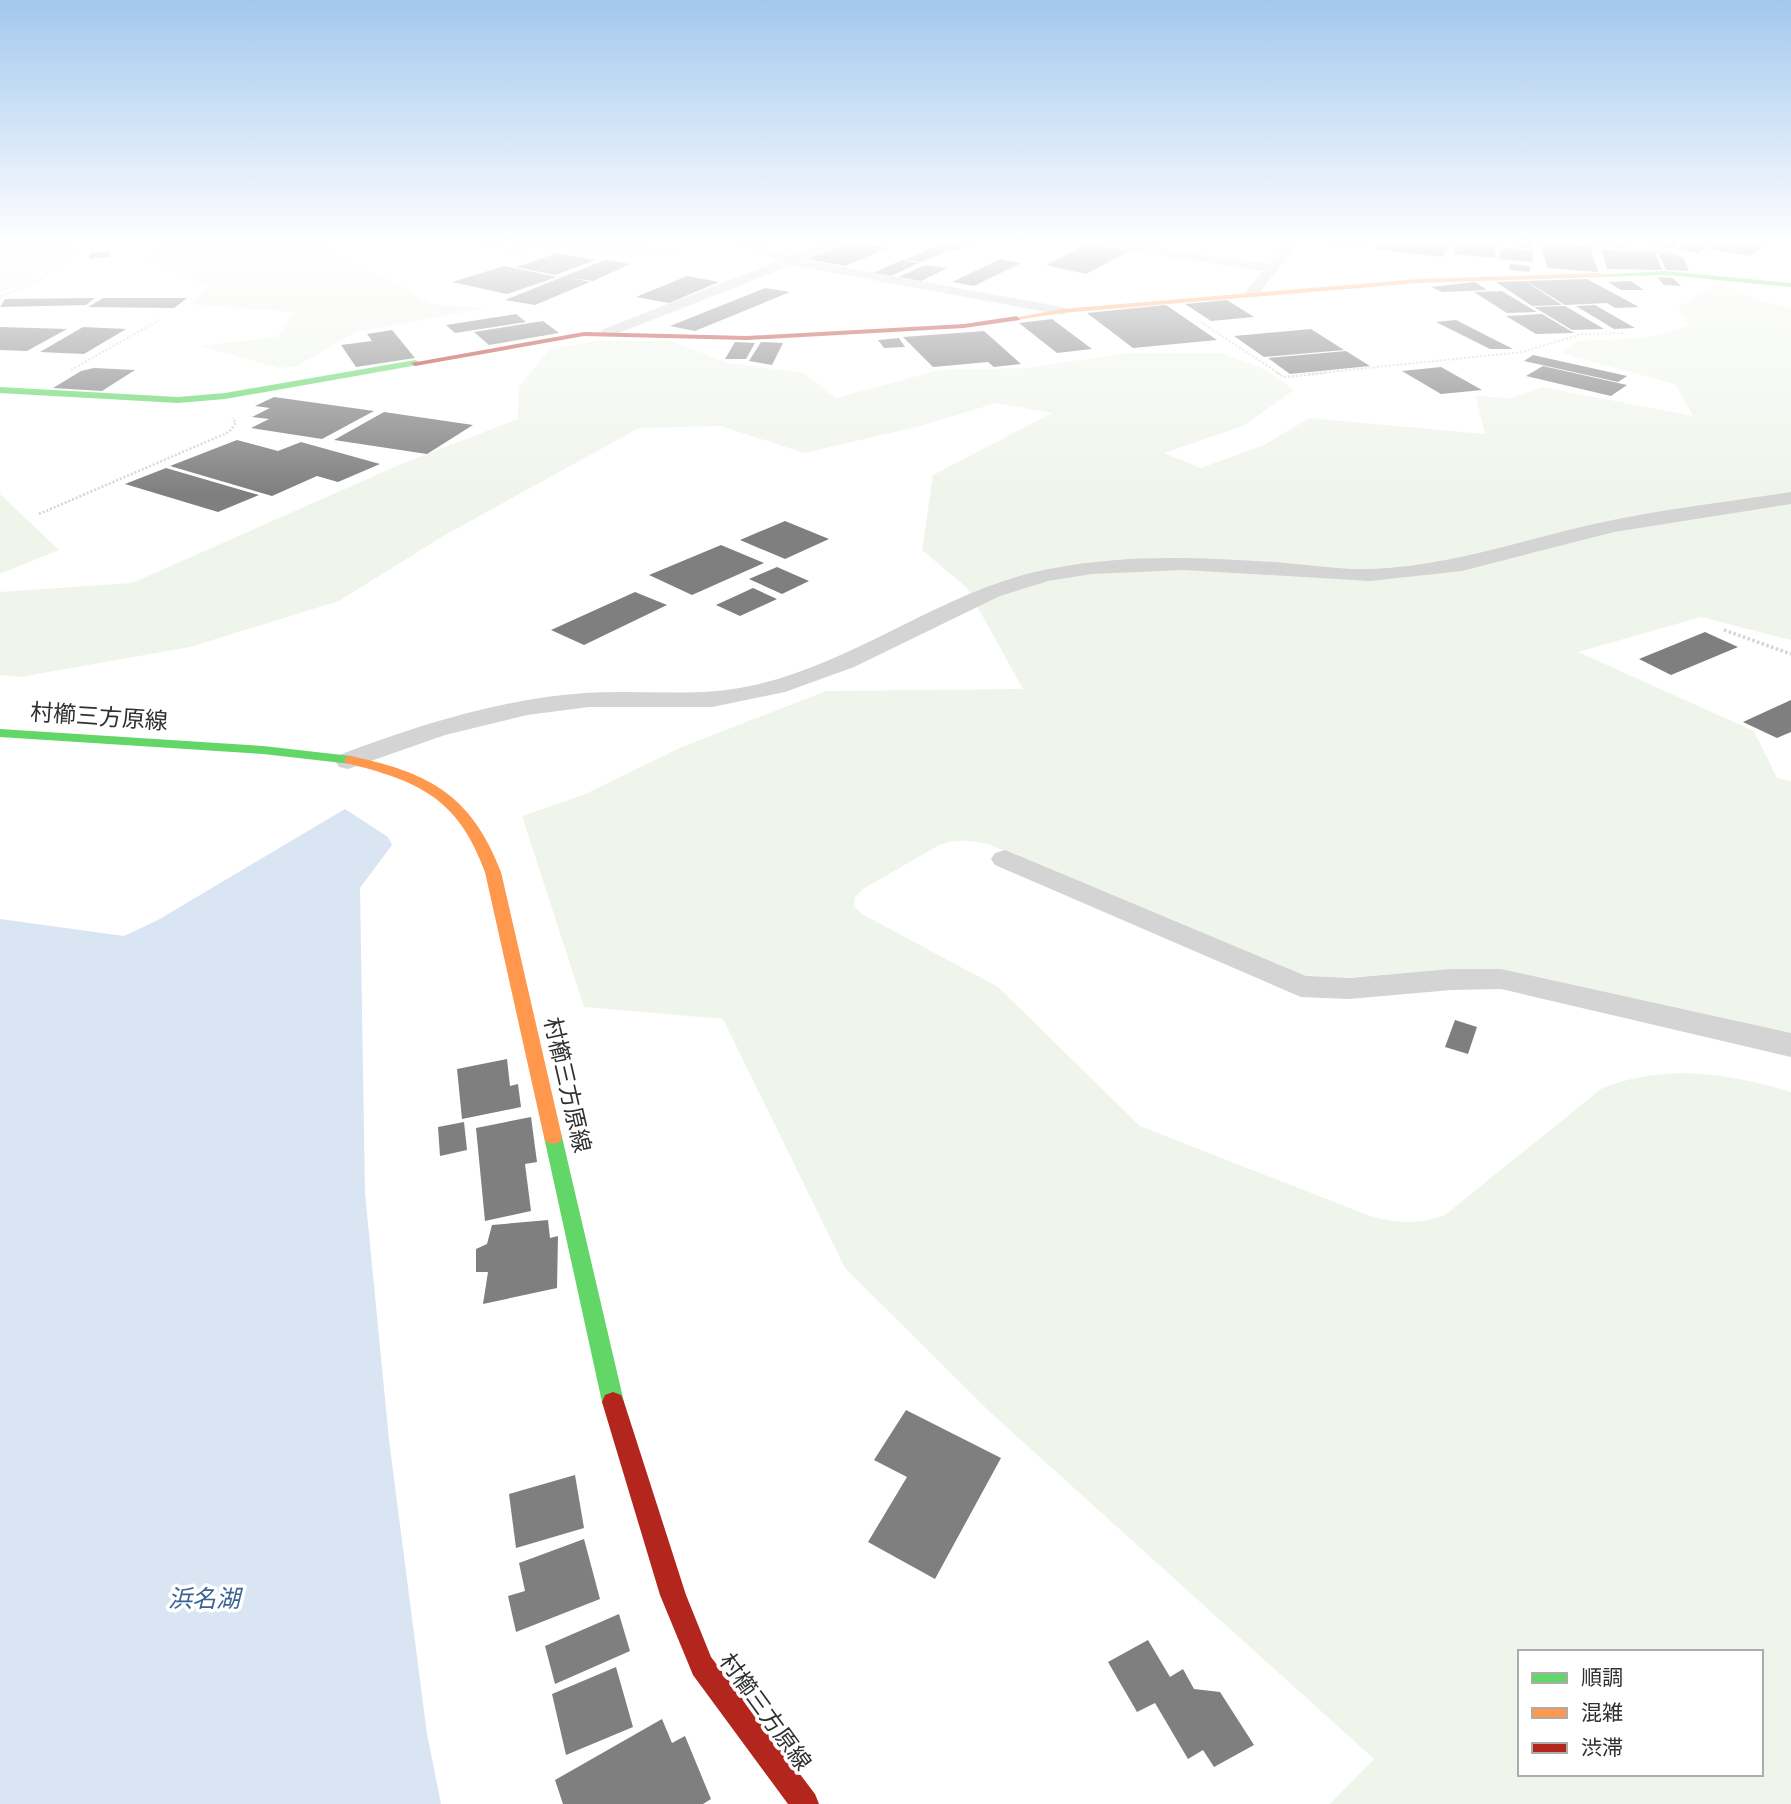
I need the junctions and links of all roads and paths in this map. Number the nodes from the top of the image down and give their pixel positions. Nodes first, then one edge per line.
1 (148, 326) edge
2 (624, 326) edge
3 (961, 326) edge
4 (1206, 326) edge
5 (1624, 332) dead end
6 (606, 333) junction
7 (0, 390) edge
8 (33, 392) junction
9 (219, 396) junction
10 (1791, 498) edge
11 (39, 514) dead end
12 (1724, 630) dead end
13 (1791, 654) edge
14 (0, 733) edge
15 (348, 761) junction
16 (1004, 859) dead end
17 (1791, 1045) edge
18 (805, 1804) edge

1 - 8 path
2 - 6 street
3 - 6 street
4 - 5 path
6 - 9 street
7 - 8 street
8 - 9 street
9 - 11 path
10 - 15 street
12 - 13 path
14 - 15 street, 村櫛三方原線
15 - 18 street, 村櫛三方原線
16 - 17 street

